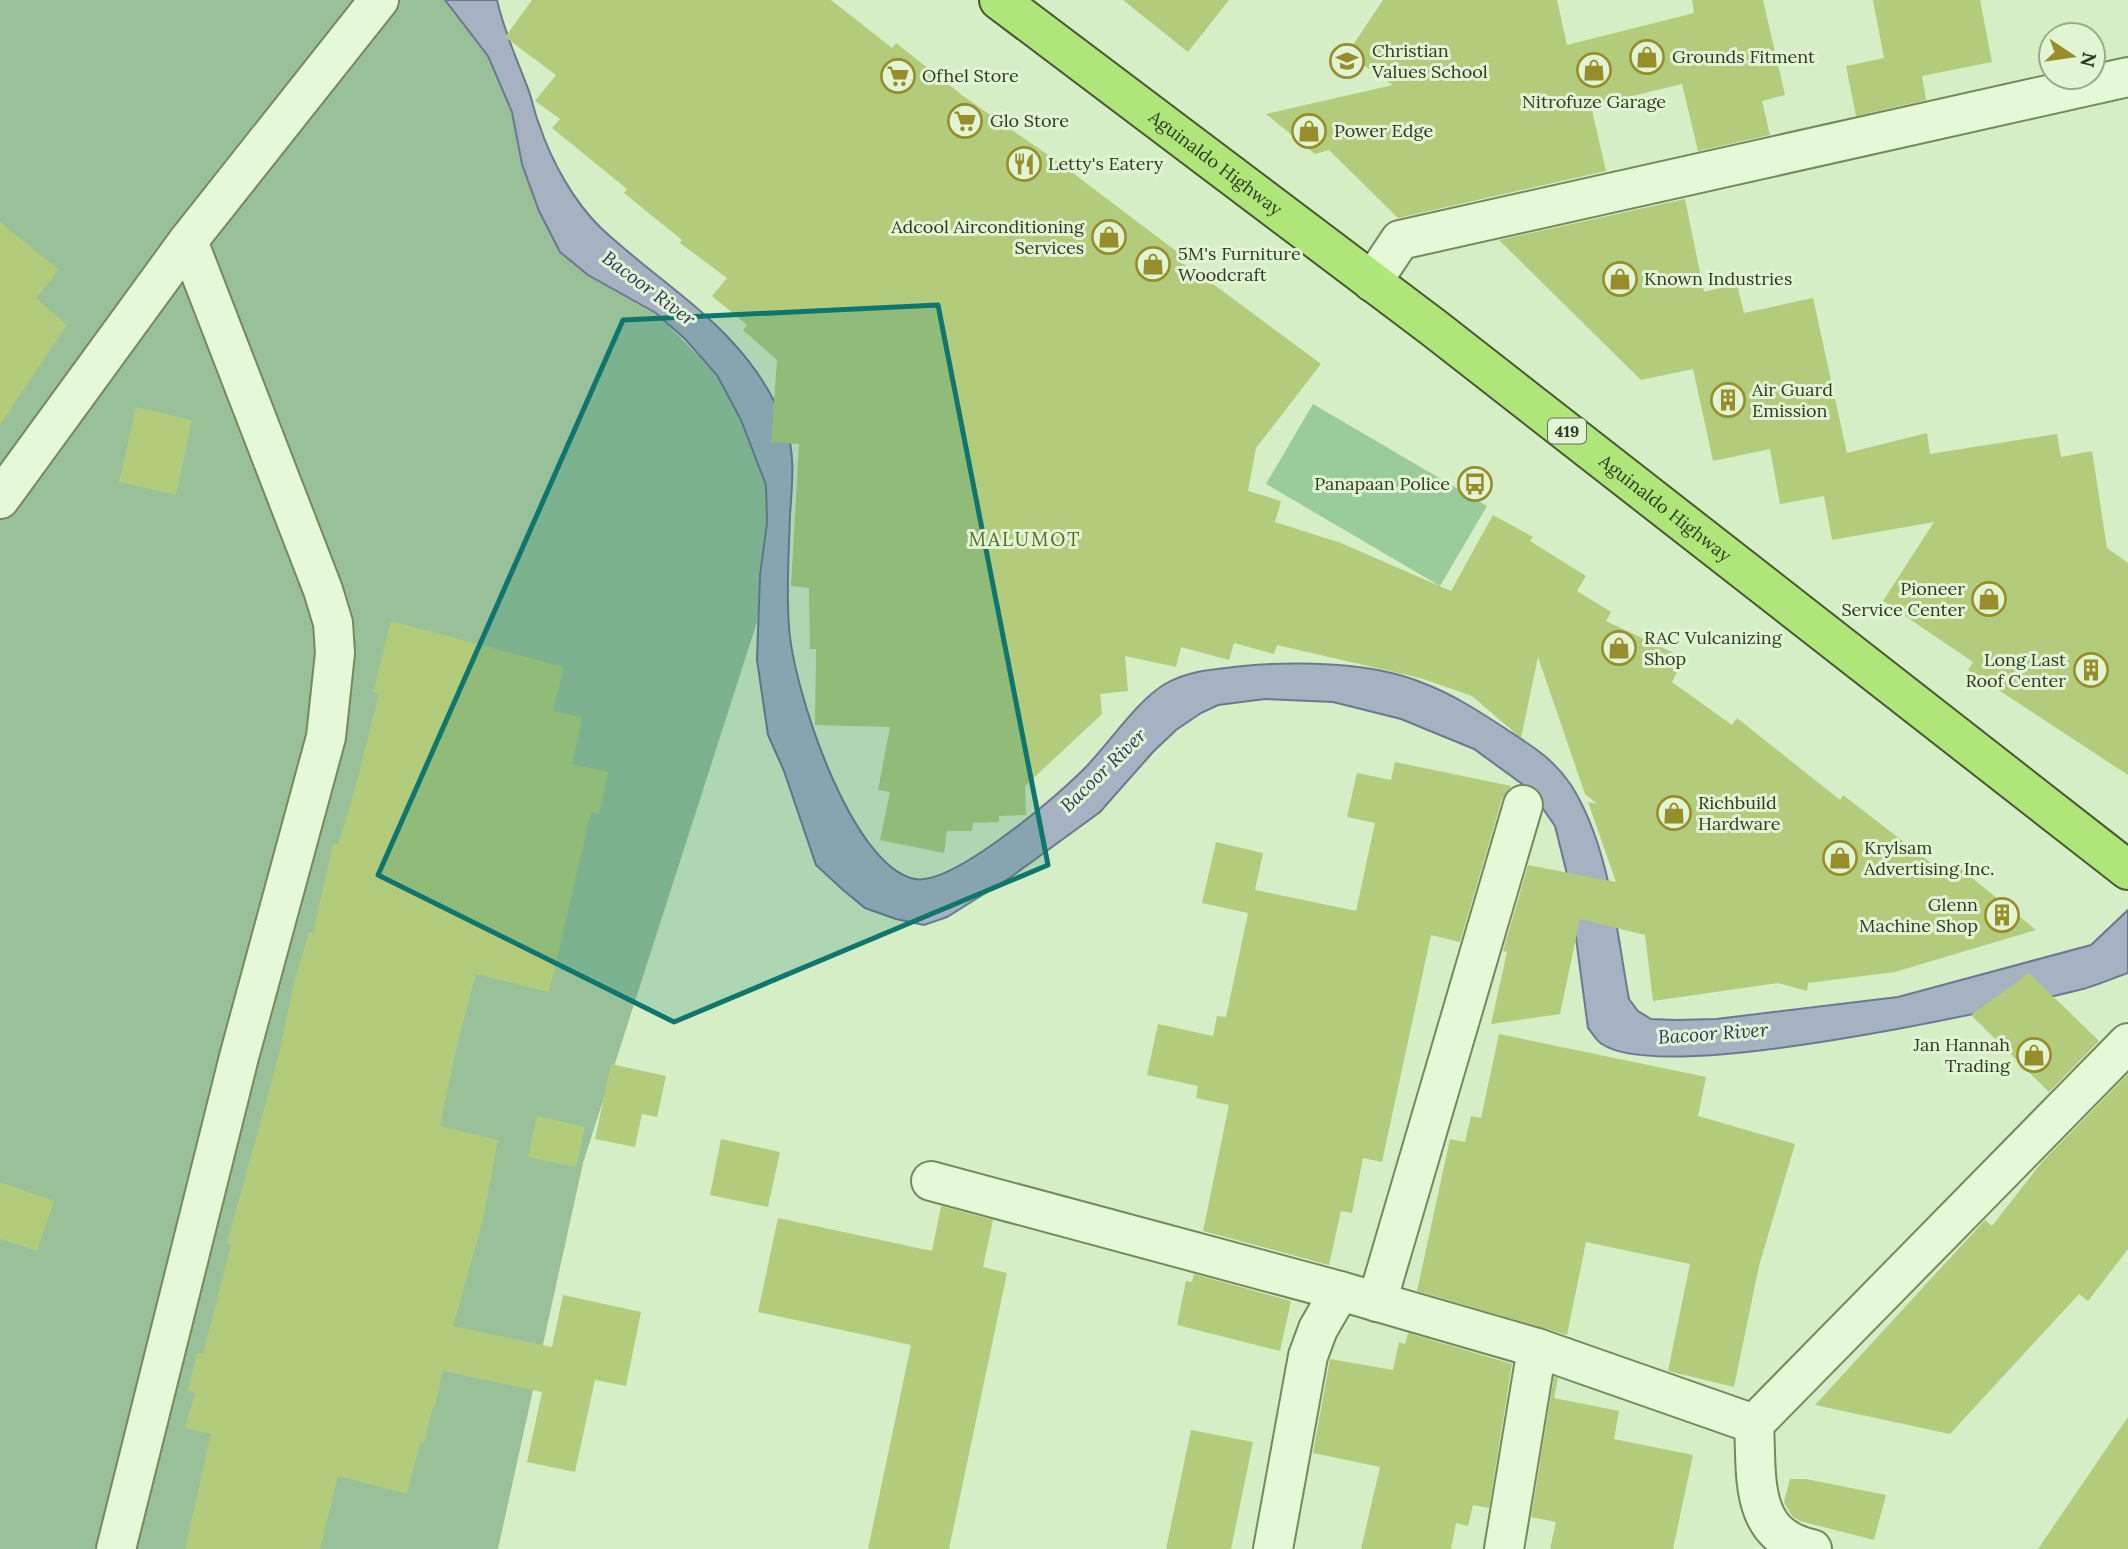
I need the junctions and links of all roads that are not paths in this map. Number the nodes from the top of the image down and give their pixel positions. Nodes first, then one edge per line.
1 (379, 0) edge
2 (999, 0) edge
3 (2128, 77) edge
4 (188, 241) junction
5 (1371, 282) junction
6 (0, 499) edge
7 (1523, 805) dead end
8 (2128, 870) edge
9 (2128, 1043) edge
10 (931, 1181) dead end
11 (1340, 1291) junction
12 (1377, 1302) junction
13 (1537, 1348) junction
14 (1754, 1424) junction
15 (116, 1549) edge
16 (1273, 1549) edge
17 (1504, 1549) edge
18 (1812, 1549) edge

1 - 4 street
2 - 5 highway, Aguinaldo Highway / 419
3 - 5 street
4 - 6 street
4 - 15 street
5 - 8 highway, Aguinaldo Highway / 419
7 - 12 street
9 - 14 street
10 - 11 street
11 - 12 street
11 - 16 street
12 - 13 street
13 - 14 street
13 - 17 street
14 - 18 street

